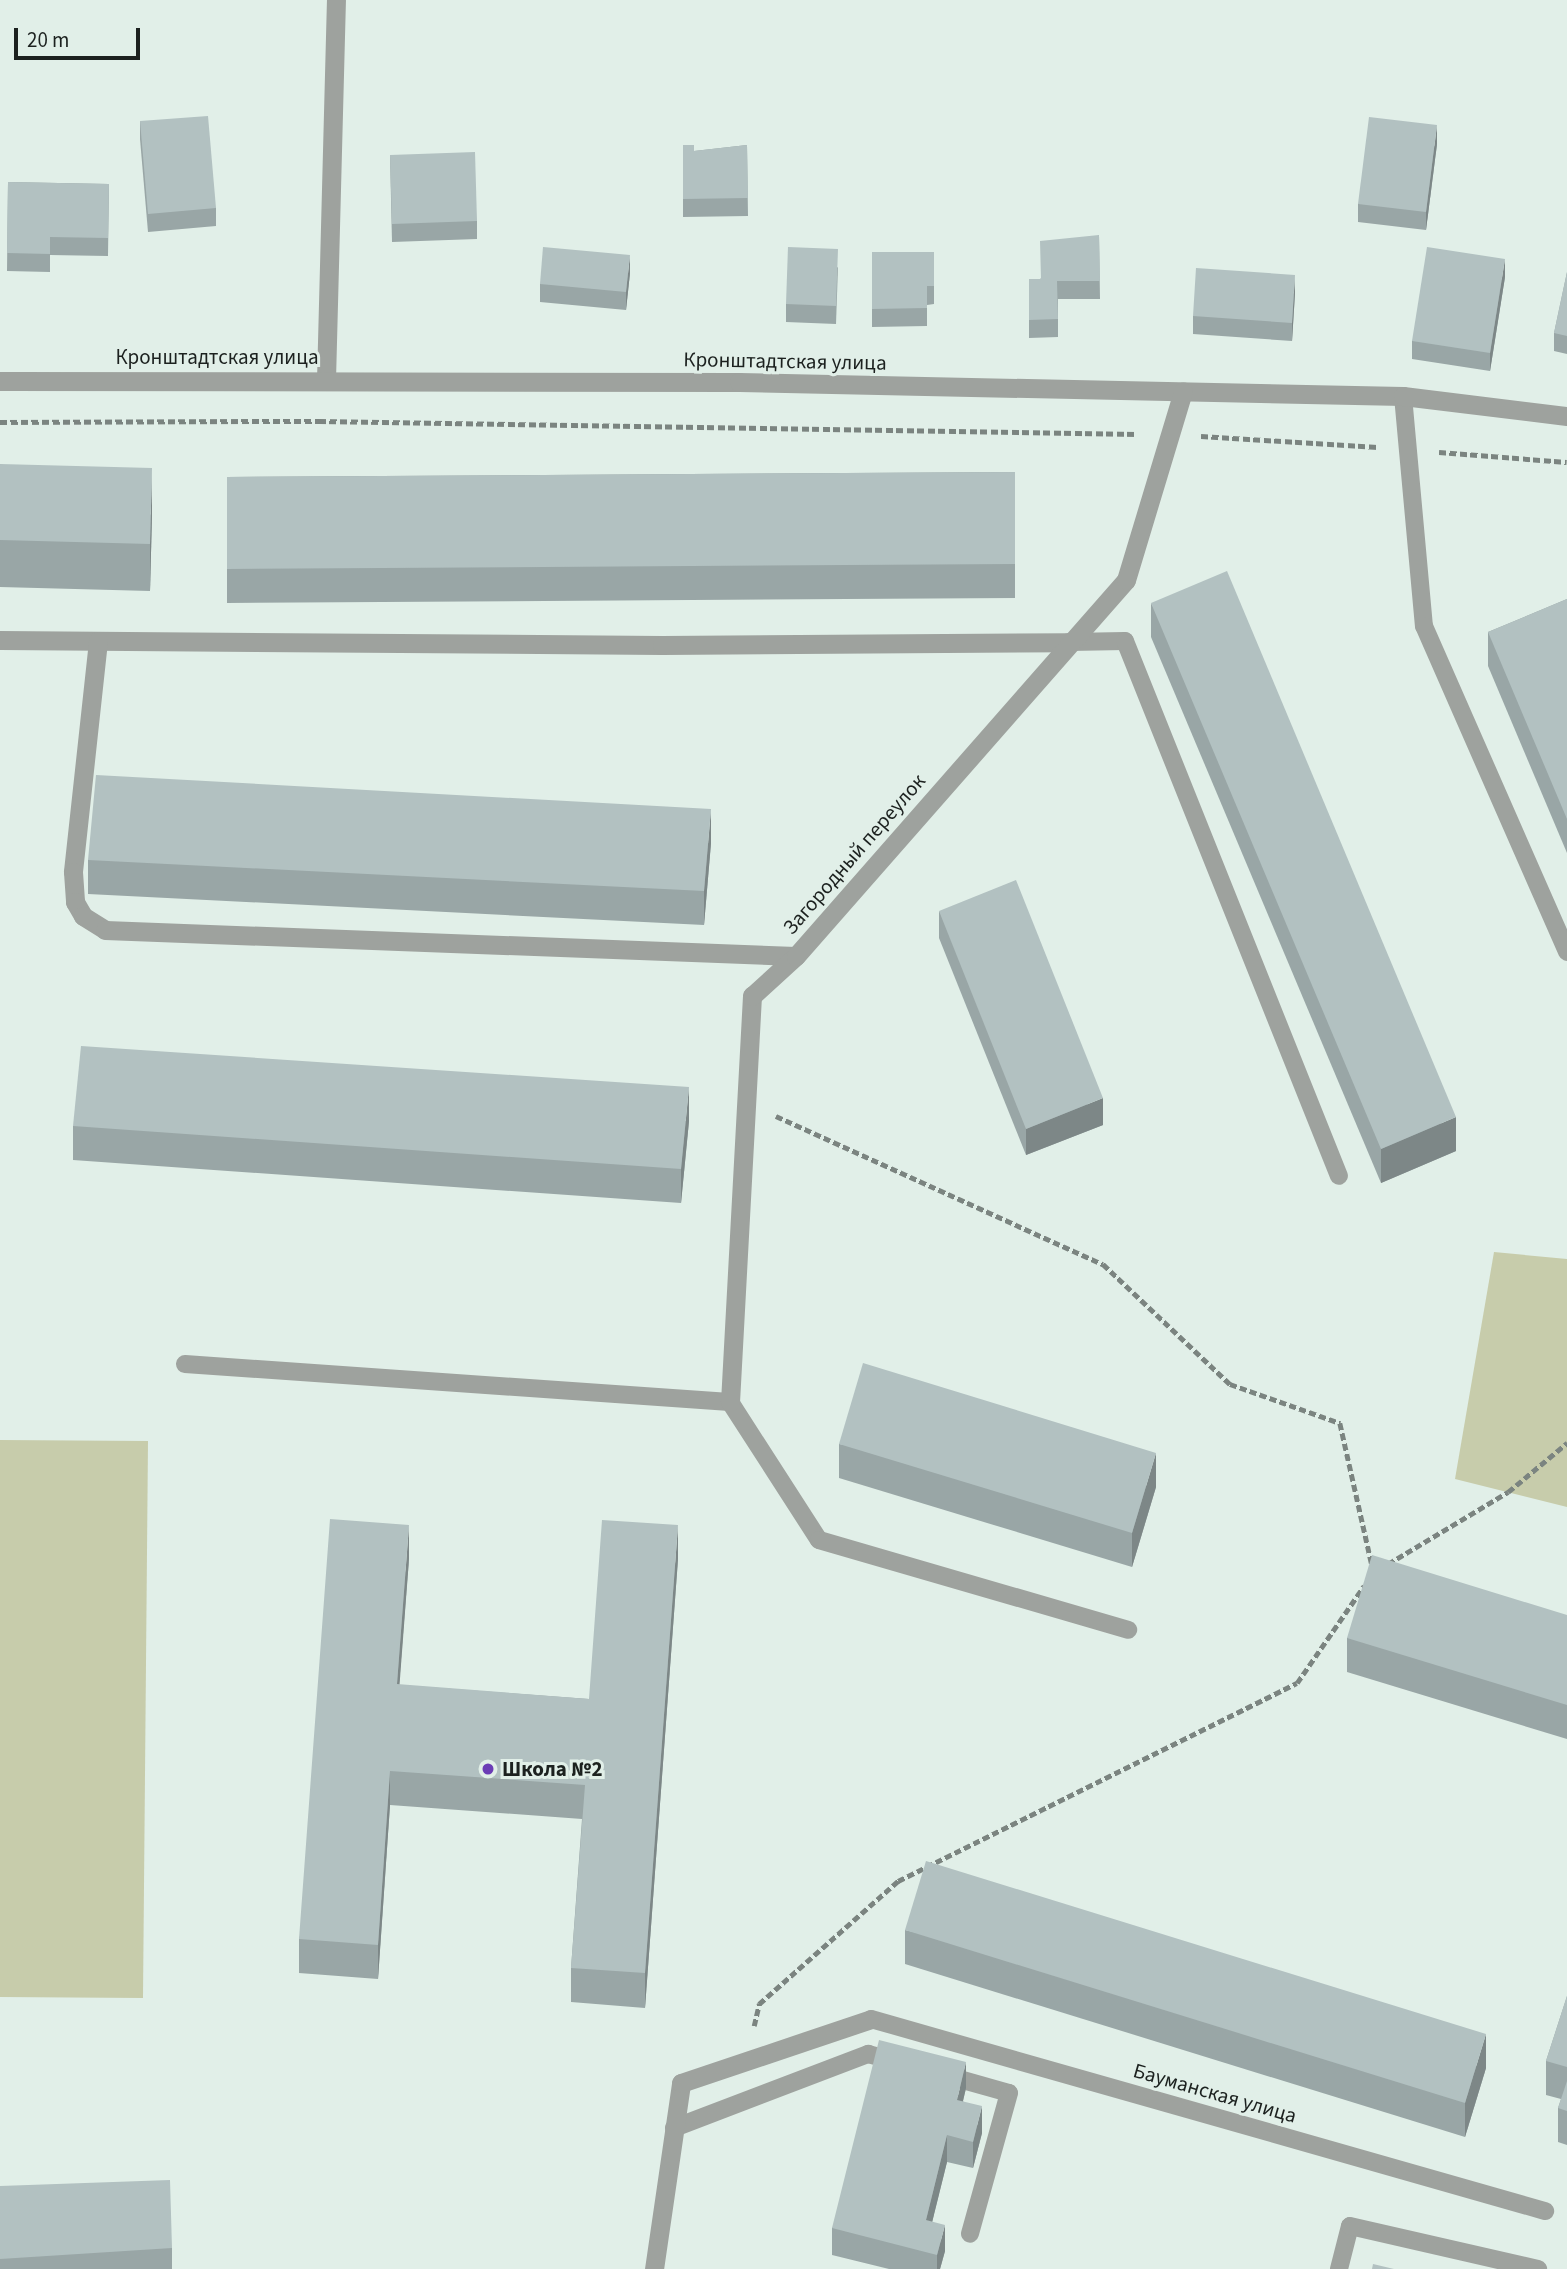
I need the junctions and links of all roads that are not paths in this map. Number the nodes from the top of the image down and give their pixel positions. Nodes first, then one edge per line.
1 (336, 0) edge
2 (326, 380) junction
3 (0, 381) edge
4 (1182, 391) junction
5 (1404, 396) junction
6 (1567, 416) edge
7 (0, 640) edge
8 (97, 641) junction
9 (1069, 642) junction
10 (1567, 951) edge
11 (796, 956) junction
12 (1339, 1176) dead end
13 (185, 1364) dead end
14 (730, 1402) junction
15 (1128, 1630) dead end
16 (871, 2019) joint
17 (674, 2128) junction
18 (1545, 2211) dead end
19 (971, 2234) dead end
20 (654, 2269) edge
21 (1339, 2269) edge
22 (1538, 2269) edge

1 - 2 street
2 - 3 street, Кронштадтская улица
2 - 4 street, Кронштадтская улица
4 - 5 street, Кронштадтская улица
4 - 9 street, Загородный переулок
5 - 6 street, Кронштадтская улица
5 - 10 lane
7 - 8 street
8 - 9 street
8 - 11 street
9 - 11 street, Загородный переулок
9 - 12 lane
11 - 14 street, Загородный переулок
13 - 14 lane
14 - 15 lane
16 - 17 street
16 - 18 lane, Бауманская улица
17 - 19 lane
17 - 20 street
21 - 22 lane

